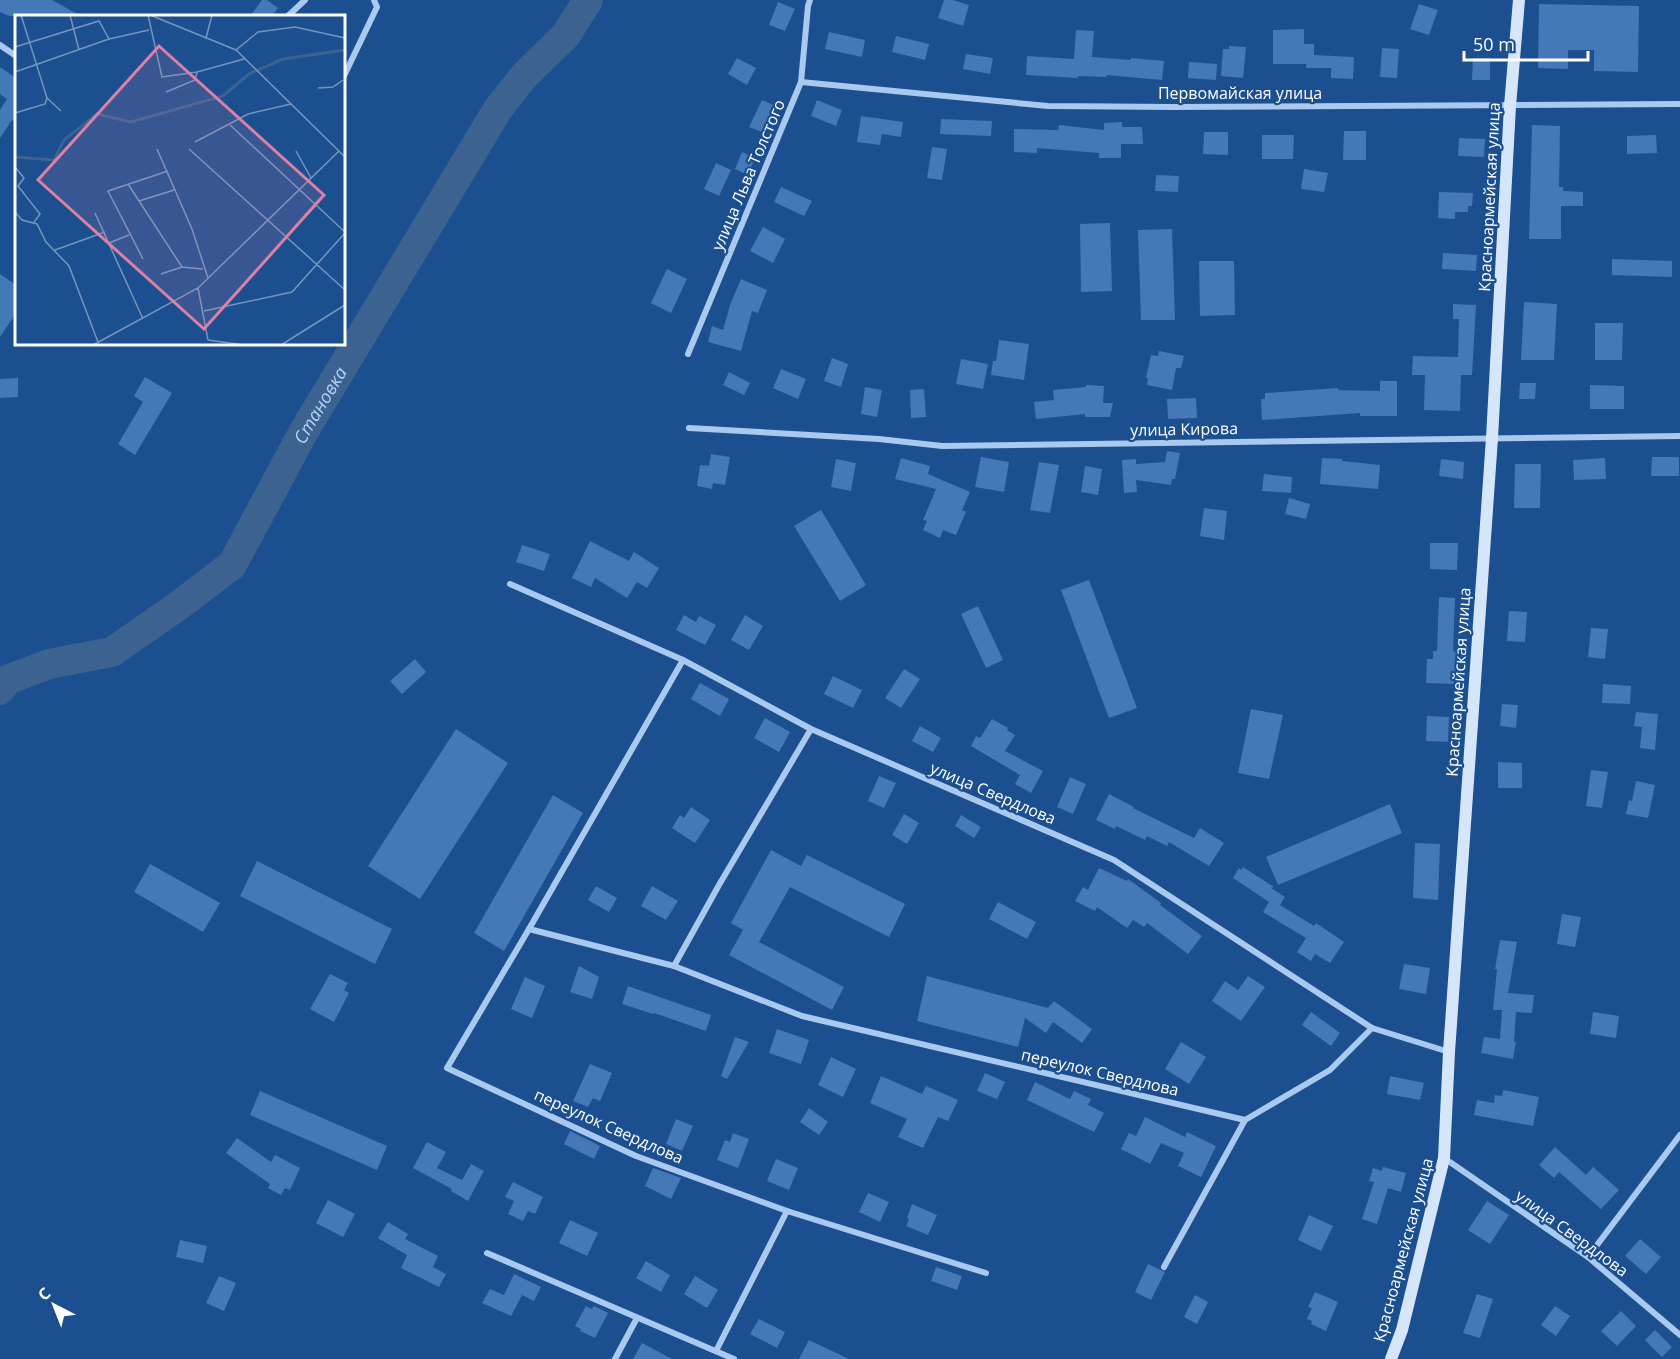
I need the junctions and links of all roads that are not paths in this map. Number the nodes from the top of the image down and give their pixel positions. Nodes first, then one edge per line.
1 (305, 0) edge
2 (374, 0) edge
3 (810, 0) edge
4 (1519, 0) edge
5 (289, 15) edge
6 (0, 45) edge
7 (15, 55) edge
8 (345, 74) edge
9 (801, 82) junction
10 (1680, 104) edge
11 (1510, 106) junction
12 (688, 354) dead end
13 (689, 428) dead end
14 (1680, 436) edge
15 (1492, 438) junction
16 (510, 584) dead end
17 (683, 660) junction
18 (811, 729) junction
19 (529, 929) junction
20 (674, 966) junction
21 (1372, 1028) junction
22 (1449, 1052) junction
23 (1245, 1120) junction
24 (1680, 1135) edge
25 (1444, 1158) junction
26 (787, 1211) junction
27 (487, 1253) dead end
28 (1588, 1257) junction
29 (1164, 1268) dead end
30 (986, 1273) dead end
31 (637, 1318) junction
32 (1680, 1335) edge
33 (716, 1351) junction
34 (615, 1359) edge
35 (734, 1359) edge
36 (1391, 1359) edge

1 - 5 street
2 - 8 street
3 - 9 street, улица Льва Толстого
4 - 11 main road, Красноармейская улица
6 - 7 street
9 - 11 street, Первомайская улица
9 - 12 street, улица Льва Толстого
10 - 11 street, Первомайская улица
11 - 15 main road, Красноармейская улица
13 - 15 street, улица Кирова
14 - 15 street, улица Кирова
15 - 22 main road, Красноармейская улица
16 - 17 street, улица Свердлова
17 - 18 street, улица Свердлова
17 - 19 street, переулок Свердлова
18 - 20 street
18 - 21 street, улица Свердлова
19 - 20 street, переулок Свердлова
19 - 26 street, переулок Свердлова
20 - 23 street, переулок Свердлова
21 - 22 street, улица Свердлова
21 - 23 street
22 - 25 main road, Красноармейская улица
23 - 29 street
24 - 28 street
25 - 28 street, улица Свердлова
25 - 36 main road, Красноармейская улица
26 - 30 street, переулок Свердлова
26 - 33 street
27 - 31 street
28 - 32 street, улица Свердлова
31 - 33 street
31 - 34 street
33 - 35 street

